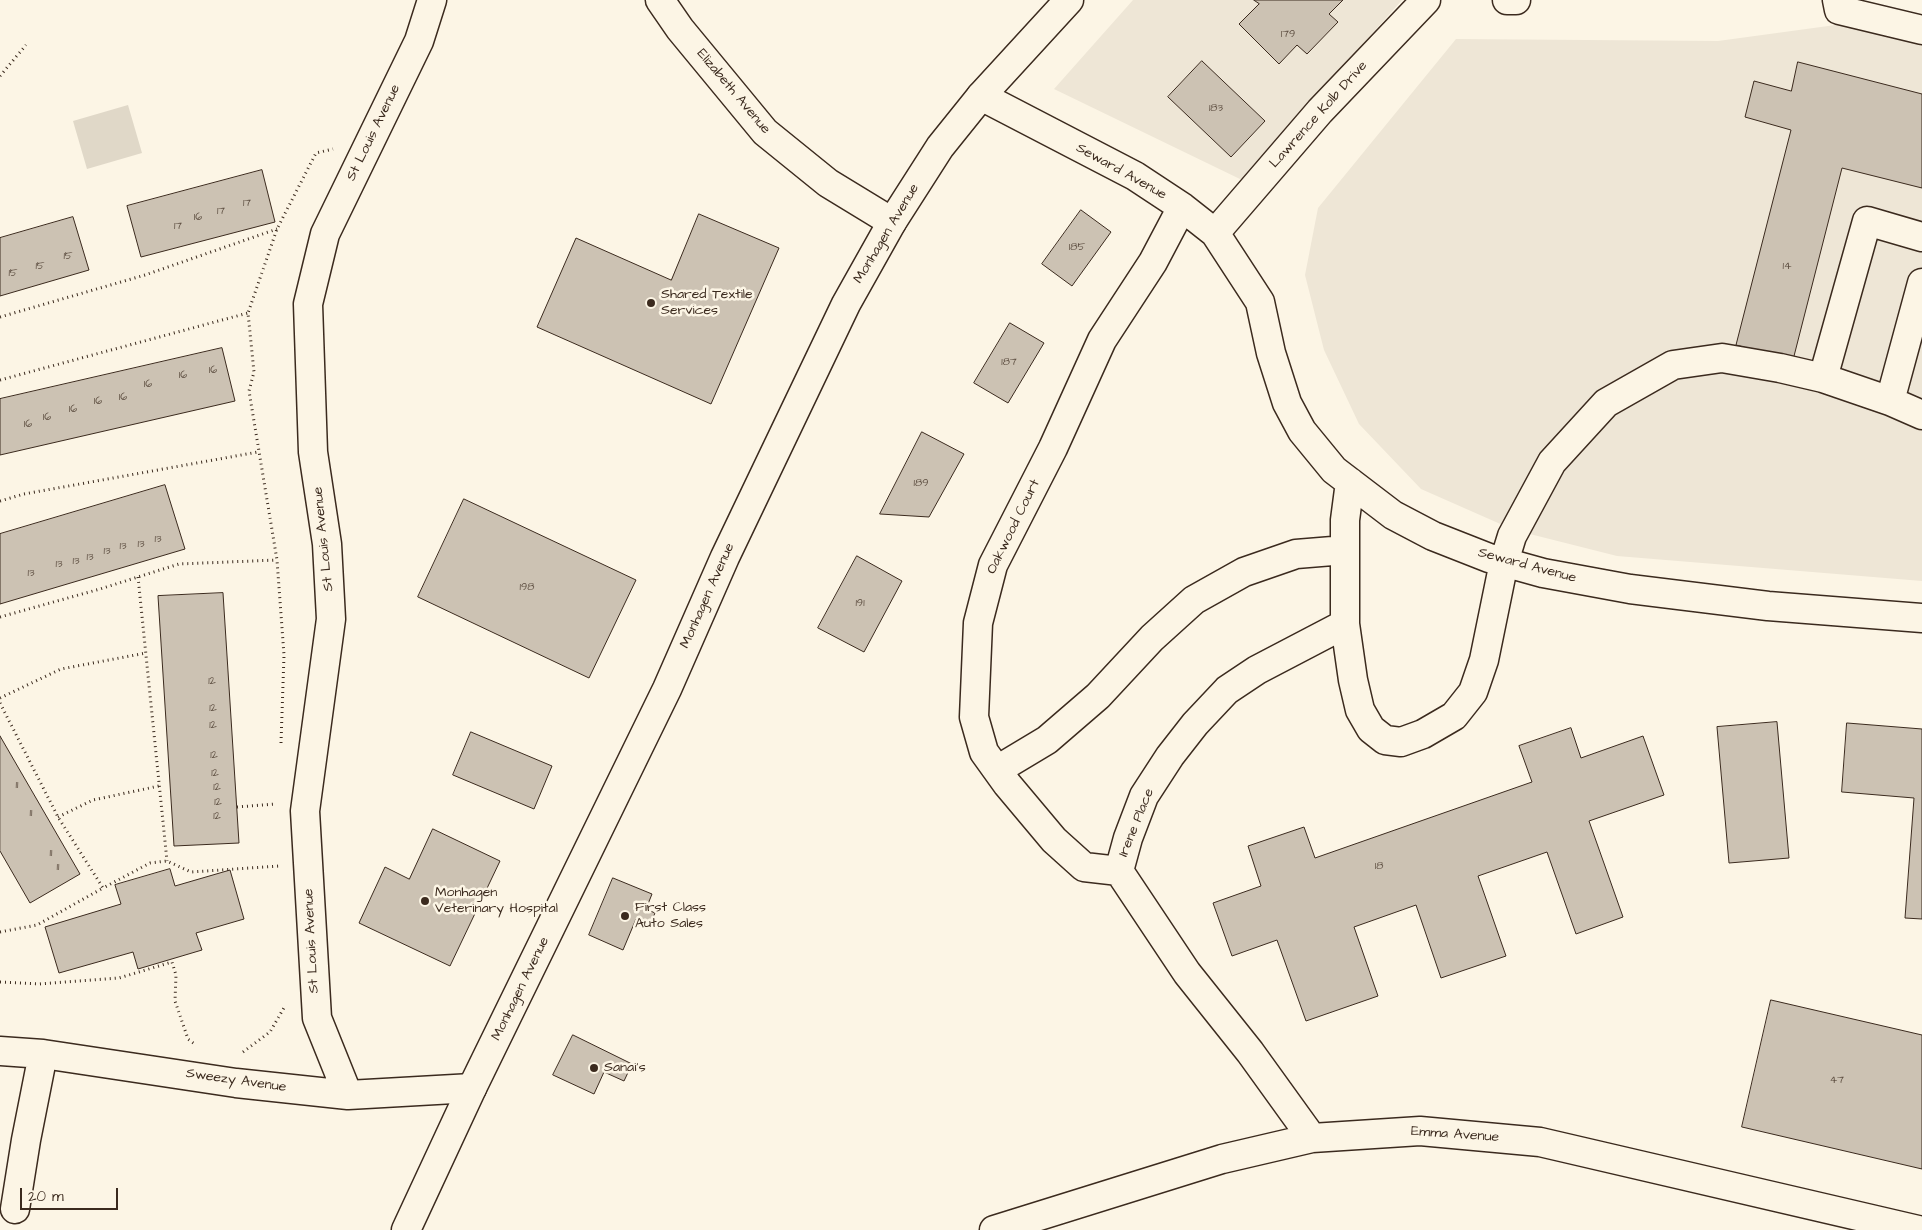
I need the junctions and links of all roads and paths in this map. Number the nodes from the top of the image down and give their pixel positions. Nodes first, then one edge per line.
1 (432, 0) edge
2 (660, 0) edge
3 (1069, 0) edge
4 (1426, 0) edge
5 (1506, 0) edge
6 (1516, 0) edge
7 (1837, 0) edge
8 (1922, 30) edge
9 (26, 45) dead end
10 (0, 76) edge
11 (981, 96) junction
12 (340, 147) dead end
13 (1182, 207) junction
14 (892, 222) junction
15 (277, 229) junction
16 (1215, 232) junction
17 (1922, 237) edge
18 (1922, 283) edge
19 (248, 313) junction
20 (0, 317) edge
21 (1823, 378) junction
22 (0, 380) edge
23 (1890, 401) junction
24 (1922, 415) edge
25 (258, 452) junction
26 (1350, 482) junction
27 (0, 502) edge
28 (1345, 550) junction
29 (277, 560) junction
30 (1504, 562) junction
31 (138, 577) junction
32 (0, 617) edge
33 (1922, 618) edge
34 (1345, 624) junction
35 (146, 653) junction
36 (0, 698) edge
37 (0, 702) edge
38 (281, 745) dead end
39 (997, 770) junction
40 (159, 786) junction
41 (276, 804) dead end
42 (237, 806) dead end
43 (58, 817) junction
44 (280, 857) dead end
45 (167, 861) junction
46 (278, 866) junction
47 (1119, 871) junction
48 (279, 875) dead end
49 (103, 888) junction
50 (0, 932) edge
51 (0, 982) edge
52 (285, 1005) dead end
53 (204, 1050) dead end
54 (0, 1051) edge
55 (235, 1053) dead end
56 (43, 1054) junction
57 (472, 1088) junction
58 (348, 1095) junction
59 (1312, 1138) junction
60 (16, 1209) dead end
61 (406, 1230) edge
62 (994, 1230) edge
63 (1918, 1230) edge

1 - 58 street, St Louis Avenue
2 - 14 street, Elizabeth Avenue
3 - 11 street, Monhagen Avenue
4 - 16 street, Lawrence Kolb Drive
5 - 6 street
7 - 8 street
9 - 10 path
11 - 13 street, Seward Avenue
11 - 14 street, Monhagen Avenue
12 - 15 path
13 - 16 street, Seward Avenue
13 - 39 street, Oakwood Court
14 - 57 street, Monhagen Avenue
15 - 19 path
15 - 20 path
16 - 26 street, Seward Avenue
17 - 21 street
18 - 23 street
19 - 22 path
19 - 25 path
21 - 23 street
21 - 30 street
23 - 24 street
25 - 27 path
25 - 29 path
26 - 28 street
26 - 30 street, Seward Avenue
28 - 34 street
28 - 39 street
29 - 31 path
29 - 38 path
30 - 33 street, Seward Avenue
30 - 34 street
31 - 32 path
31 - 35 path
34 - 47 street, Irene Place
35 - 36 path
35 - 40 path
37 - 43 path
39 - 47 street, Oakwood Court
40 - 43 path
40 - 45 path
41 - 42 path
43 - 49 path
44 - 46 path
45 - 46 path
45 - 49 path
46 - 48 path
47 - 59 street, Irene Place
49 - 50 path
51 - 53 path
52 - 55 path
54 - 56 street, Sweezy Avenue
56 - 58 street, Sweezy Avenue
56 - 60 street
57 - 58 street, Sweezy Avenue
57 - 61 street, Monhagen Avenue
59 - 62 street, Emma Avenue
59 - 63 street, Emma Avenue

